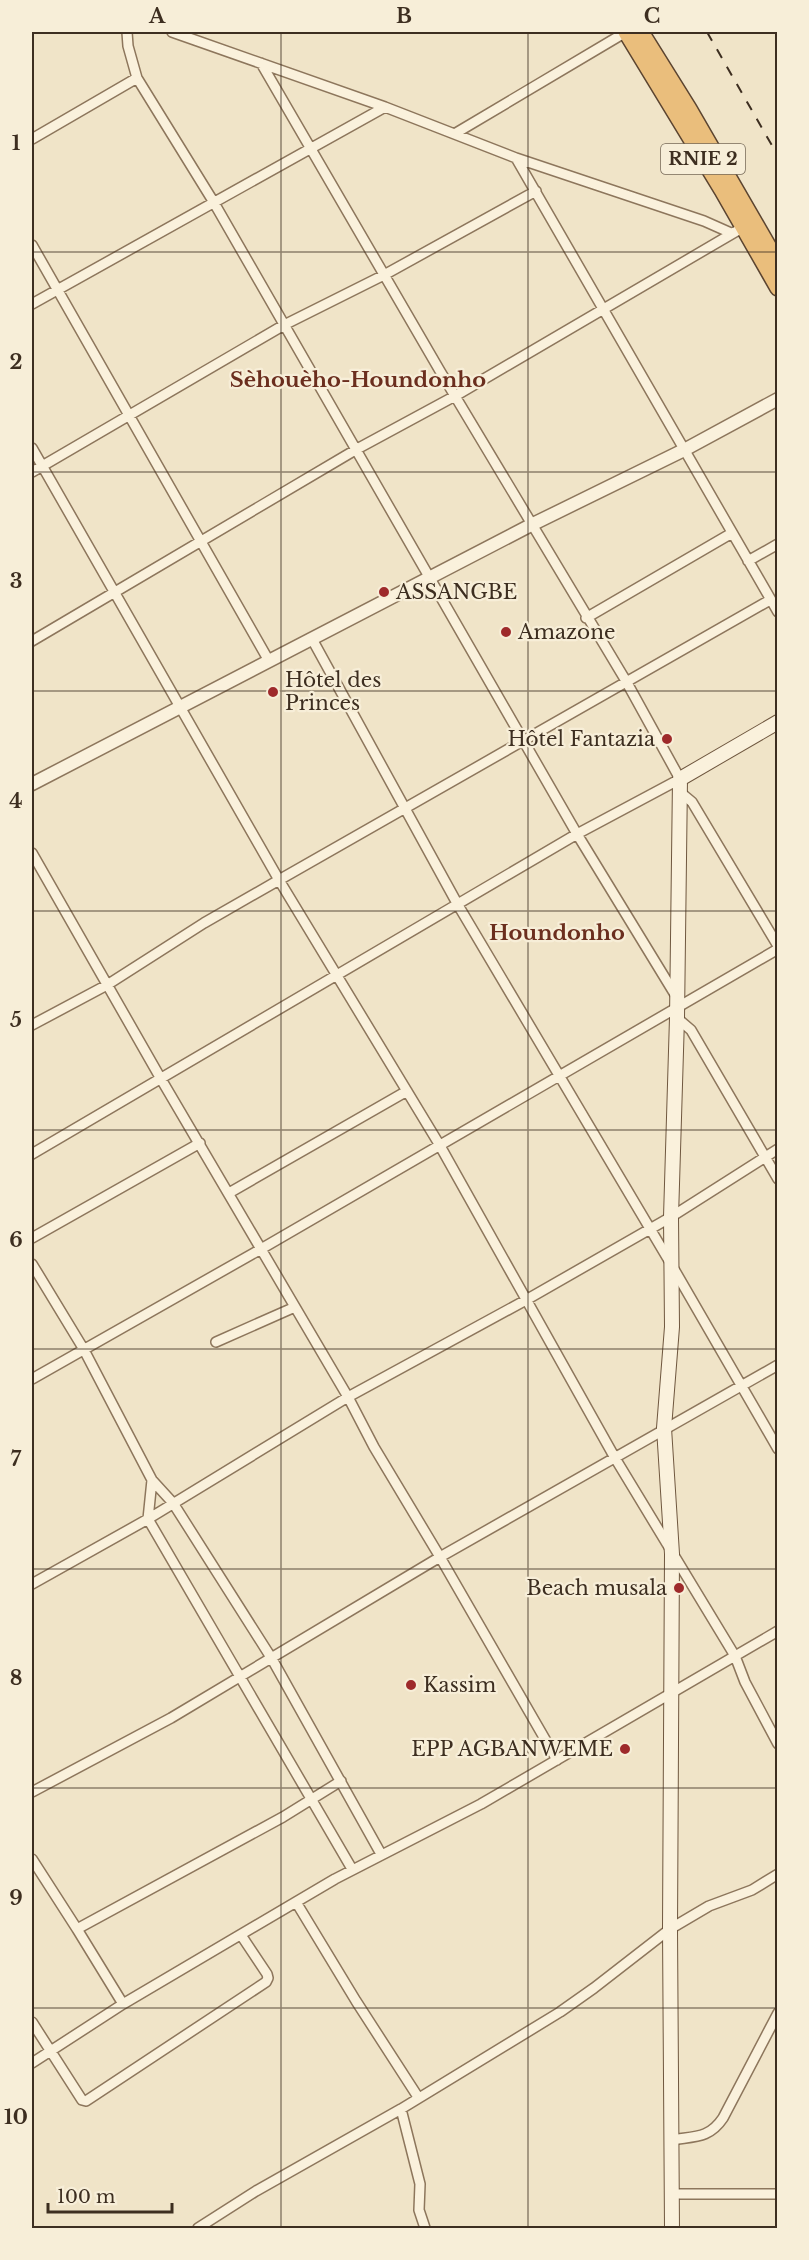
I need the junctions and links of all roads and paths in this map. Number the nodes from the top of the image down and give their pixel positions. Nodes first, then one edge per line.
1 (127, 32) edge
2 (172, 32) edge
3 (626, 32) edge
4 (641, 32) edge
5 (261, 63) junction
6 (137, 78) junction
7 (385, 107) junction
8 (683, 113) junction
9 (456, 133) junction
10 (32, 139) edge
11 (311, 147) junction
12 (516, 158) junction
13 (536, 190) junction
14 (213, 201) junction
15 (742, 227) junction
16 (32, 245) edge
17 (777, 262) edge
18 (384, 275) junction
19 (58, 288) junction
20 (777, 288) edge
21 (32, 304) edge
22 (604, 309) junction
23 (284, 325) junction
24 (455, 396) junction
25 (777, 399) edge
26 (129, 415) junction
27 (32, 448) edge
28 (357, 449) junction
29 (684, 450) junction
30 (42, 466) junction
31 (32, 472) edge
32 (531, 525) junction
33 (732, 533) junction
34 (201, 541) junction
35 (777, 544) edge
36 (748, 561) junction
37 (430, 577) junction
38 (114, 593) junction
39 (771, 600) junction
40 (777, 612) edge
41 (586, 618) junction
42 (312, 639) junction
43 (32, 641) edge
44 (269, 661) junction
45 (626, 681) junction
46 (180, 708) junction
47 (777, 722) edge
48 (523, 740) junction
49 (32, 784) edge
50 (680, 785) junction
51 (403, 809) junction
52 (577, 834) junction
53 (32, 853) edge
54 (279, 880) junction
55 (458, 905) junction
56 (777, 947) edge
57 (337, 976) junction
58 (106, 985) junction
59 (676, 1007) junction
60 (32, 1025) edge
61 (558, 1076) junction
62 (161, 1079) junction
63 (407, 1091) junction
64 (200, 1143) junction
65 (439, 1144) junction
66 (777, 1149) edge
67 (32, 1154) edge
68 (764, 1157) junction
69 (777, 1179) edge
70 (229, 1193) junction
71 (670, 1216) junction
72 (648, 1228) junction
73 (32, 1238) edge
74 (261, 1249) junction
75 (32, 1264) edge
76 (671, 1264) junction
77 (35, 1276) edge
78 (526, 1300) junction
79 (295, 1307) junction
80 (216, 1342) dead end
81 (83, 1348) junction
82 (777, 1365) edge
83 (32, 1379) edge
84 (740, 1387) junction
85 (348, 1397) junction
86 (664, 1428) junction
87 (777, 1449) edge
88 (615, 1458) junction
89 (152, 1480) junction
90 (173, 1503) junction
91 (148, 1519) junction
92 (672, 1554) junction
93 (440, 1557) junction
94 (32, 1584) edge
95 (777, 1632) edge
96 (735, 1656) junction
97 (272, 1659) junction
98 (240, 1678) junction
99 (670, 1694) junction
100 (777, 1744) edge
101 (557, 1760) junction
102 (341, 1781) junction
103 (32, 1792) edge
104 (311, 1798) junction
105 (381, 1854) junction
106 (32, 1859) edge
107 (352, 1869) junction
108 (777, 1874) edge
109 (296, 1902) junction
110 (77, 1929) junction
111 (670, 1929) junction
112 (241, 1935) junction
113 (123, 2004) junction
114 (777, 2013) edge
115 (32, 2022) edge
116 (51, 2050) junction
117 (32, 2063) edge
118 (418, 2097) junction
119 (401, 2109) junction
120 (671, 2139) junction
121 (671, 2194) junction
122 (777, 2194) edge
123 (198, 2229) edge
124 (424, 2229) edge
125 (672, 2229) edge

1 - 6 street
2 - 5 street
3 - 8 highway, RNIE 2
3 - 9 street
4 - 8 highway, RNIE 2
5 - 7 street
5 - 11 street
6 - 10 street
6 - 14 street
7 - 9 street
7 - 11 street
8 - 15 highway, RNIE 2
9 - 12 street
11 - 14 street
11 - 18 street
12 - 13 street
12 - 15 street
13 - 18 street
13 - 22 street
14 - 19 street
14 - 23 street
15 - 17 highway, RNIE 2
15 - 20 highway, RNIE 2
15 - 22 street
16 - 19 street
18 - 23 street
18 - 24 street
19 - 21 street
19 - 26 street
22 - 24 street
22 - 29 street
23 - 26 street
23 - 28 street
24 - 28 street
24 - 32 street
25 - 29 street
26 - 30 street
26 - 34 street
27 - 30 street
28 - 34 street
28 - 37 street
29 - 32 street
29 - 33 street
30 - 31 street
30 - 38 street
32 - 37 street
32 - 41 street
33 - 36 street
33 - 41 street
34 - 38 street
34 - 44 street
35 - 36 street
36 - 39 street
37 - 42 street
37 - 48 street
38 - 43 street
38 - 46 street
39 - 40 street
39 - 45 street
41 - 45 street
42 - 44 street
42 - 51 street
44 - 46 street
45 - 48 street
45 - 50 street
46 - 49 street
46 - 54 street
47 - 50 main road
48 - 51 street
48 - 52 street
50 - 52 street
50 - 56 street
50 - 59 main road
51 - 54 street
51 - 55 street
52 - 55 street
52 - 59 street
53 - 58 street
54 - 57 street
54 - 58 street
55 - 57 street
55 - 61 street
56 - 59 street
57 - 62 street
57 - 63 street
58 - 60 street
58 - 62 street
59 - 61 street
59 - 68 street
59 - 71 main road
61 - 65 street
61 - 72 street
62 - 64 street
62 - 67 street
63 - 65 street
63 - 70 street
64 - 70 street
64 - 73 street
65 - 74 street
65 - 78 street
66 - 68 street
68 - 69 street
68 - 71 street
70 - 74 street
71 - 72 street
71 - 76 main road
72 - 76 street
72 - 78 street
74 - 79 street
74 - 81 street
75 - 77 street
76 - 84 street
76 - 86 main road
77 - 81 street
78 - 85 street
78 - 88 street
79 - 80 street
79 - 85 street
81 - 83 street
81 - 89 street
82 - 84 street
84 - 86 street
84 - 87 street
85 - 90 street
85 - 93 street
86 - 88 street
86 - 92 main road
88 - 92 street
88 - 93 street
89 - 90 street
89 - 91 street
90 - 91 street
90 - 97 street
91 - 94 street
91 - 98 street
92 - 96 street
92 - 99 main road
93 - 97 street
93 - 101 street
95 - 96 street
96 - 99 street
96 - 100 street
97 - 98 street
97 - 102 street
98 - 103 street
98 - 104 street
99 - 101 street
99 - 111 main road
101 - 105 street
102 - 104 street
102 - 105 street
104 - 107 street
104 - 110 street
105 - 107 street
106 - 110 street
107 - 109 street
108 - 111 street
109 - 112 street
109 - 118 street
110 - 113 street
111 - 118 street
111 - 120 main road
112 - 113 street
112 - 116 street
113 - 116 street
114 - 120 street
115 - 116 street
116 - 117 street
118 - 119 street
119 - 123 street
119 - 124 street
120 - 121 main road
121 - 122 street
121 - 125 main road

